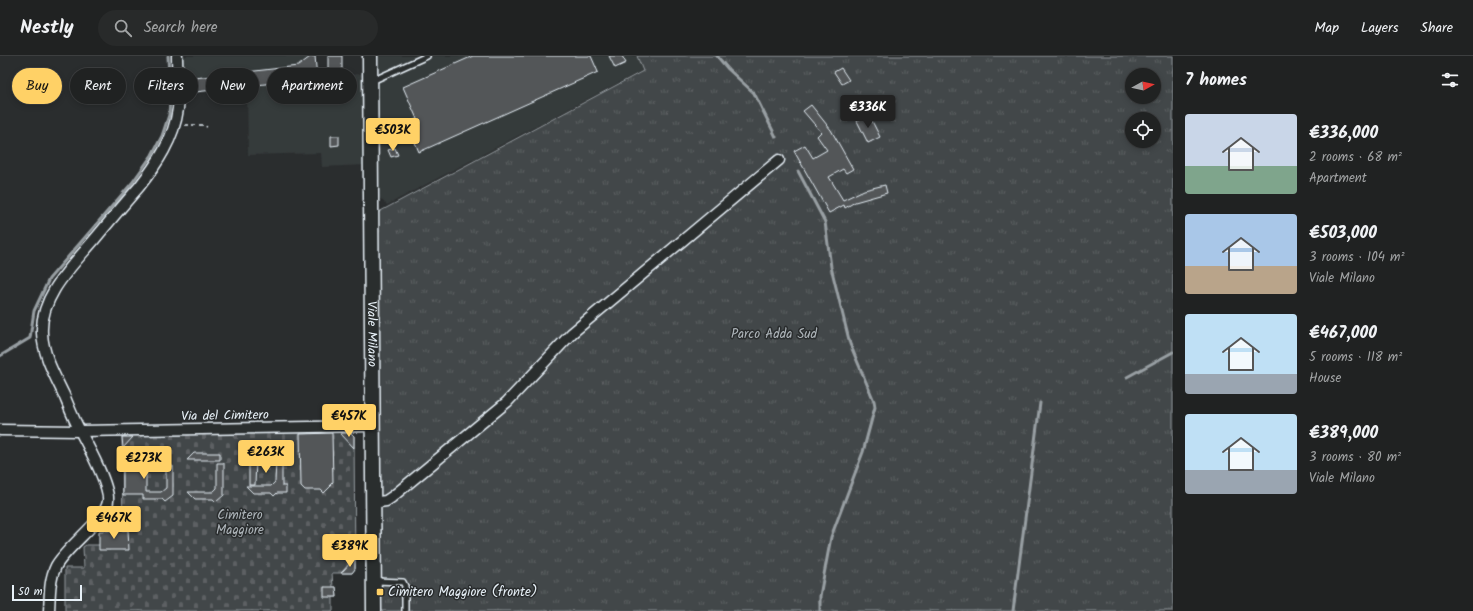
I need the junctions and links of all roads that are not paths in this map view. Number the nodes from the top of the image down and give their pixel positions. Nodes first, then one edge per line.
1 (177, 56) edge
2 (370, 56) edge
3 (427, 56) edge
4 (370, 82) junction
5 (779, 160) dead end
6 (371, 426) junction
7 (0, 430) edge
8 (80, 431) junction
9 (372, 503) junction
10 (373, 582) junction
11 (49, 611) edge
12 (374, 611) edge
13 (405, 611) edge

1 - 8 street
2 - 4 street, Viale Milano
3 - 4 lane
4 - 6 street, Viale Milano
5 - 9 street
6 - 8 street, Via del Cimitero
6 - 9 street, Viale Milano
7 - 8 street, Via del Cimitero
8 - 11 street
9 - 10 street, Viale Milano
10 - 12 street, Viale Milano
10 - 13 lane

